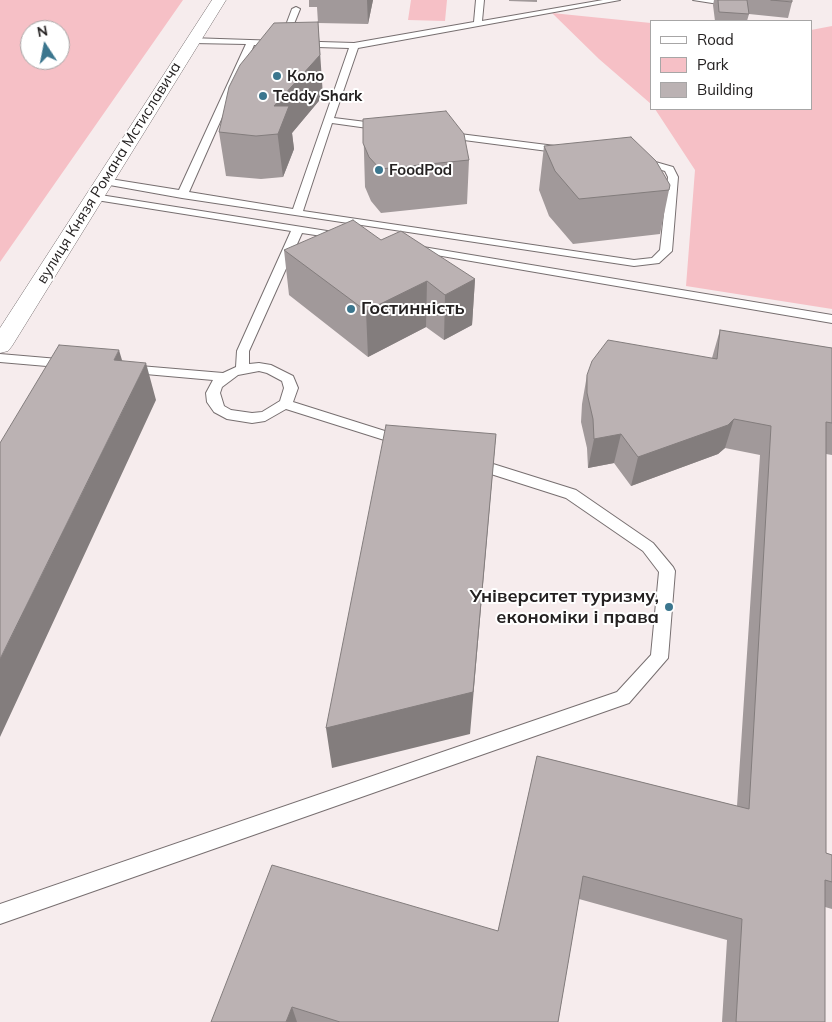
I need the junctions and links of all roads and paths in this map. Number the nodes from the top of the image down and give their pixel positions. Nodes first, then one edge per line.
1 (218, 0) edge
2 (480, 0) edge
3 (616, 0) edge
4 (697, 0) edge
5 (725, 3) edge
6 (296, 9) dead end
7 (478, 24) junction
8 (193, 40) junction
9 (251, 43) junction
10 (283, 44) junction
11 (353, 49) junction
12 (329, 120) junction
13 (395, 128) edge
14 (433, 133) edge
15 (576, 152) edge
16 (625, 159) edge
17 (99, 189) junction
18 (182, 195) junction
19 (297, 213) junction
20 (298, 229) junction
21 (356, 239) edge
22 (395, 245) edge
23 (832, 319) edge
24 (0, 346) edge
25 (0, 358) edge
26 (88, 365) edge
27 (117, 368) edge
28 (242, 369) junction
29 (223, 377) junction
30 (285, 404) junction
31 (419, 446) edge
32 (457, 458) edge
33 (0, 914) edge

1 - 8 street, вулиця Князя Романа Мстиславича
2 - 7 lane
3 - 7 lane
4 - 5 lane
6 - 10 lane
7 - 11 lane
8 - 9 lane
8 - 17 street, вулиця Князя Романа Мстиславича
9 - 10 lane
9 - 18 lane
10 - 11 lane
11 - 12 lane
12 - 13 lane
12 - 19 lane
14 - 15 lane
16 - 19 lane
17 - 18 lane
17 - 20 lane
17 - 24 street, вулиця Князя Романа Мстиславича
18 - 19 lane
20 - 21 lane
20 - 28 lane
22 - 23 lane
25 - 26 lane
27 - 29 lane
28 - 29 lane
28 - 30 lane
29 - 30 lane
30 - 31 lane
32 - 33 lane

